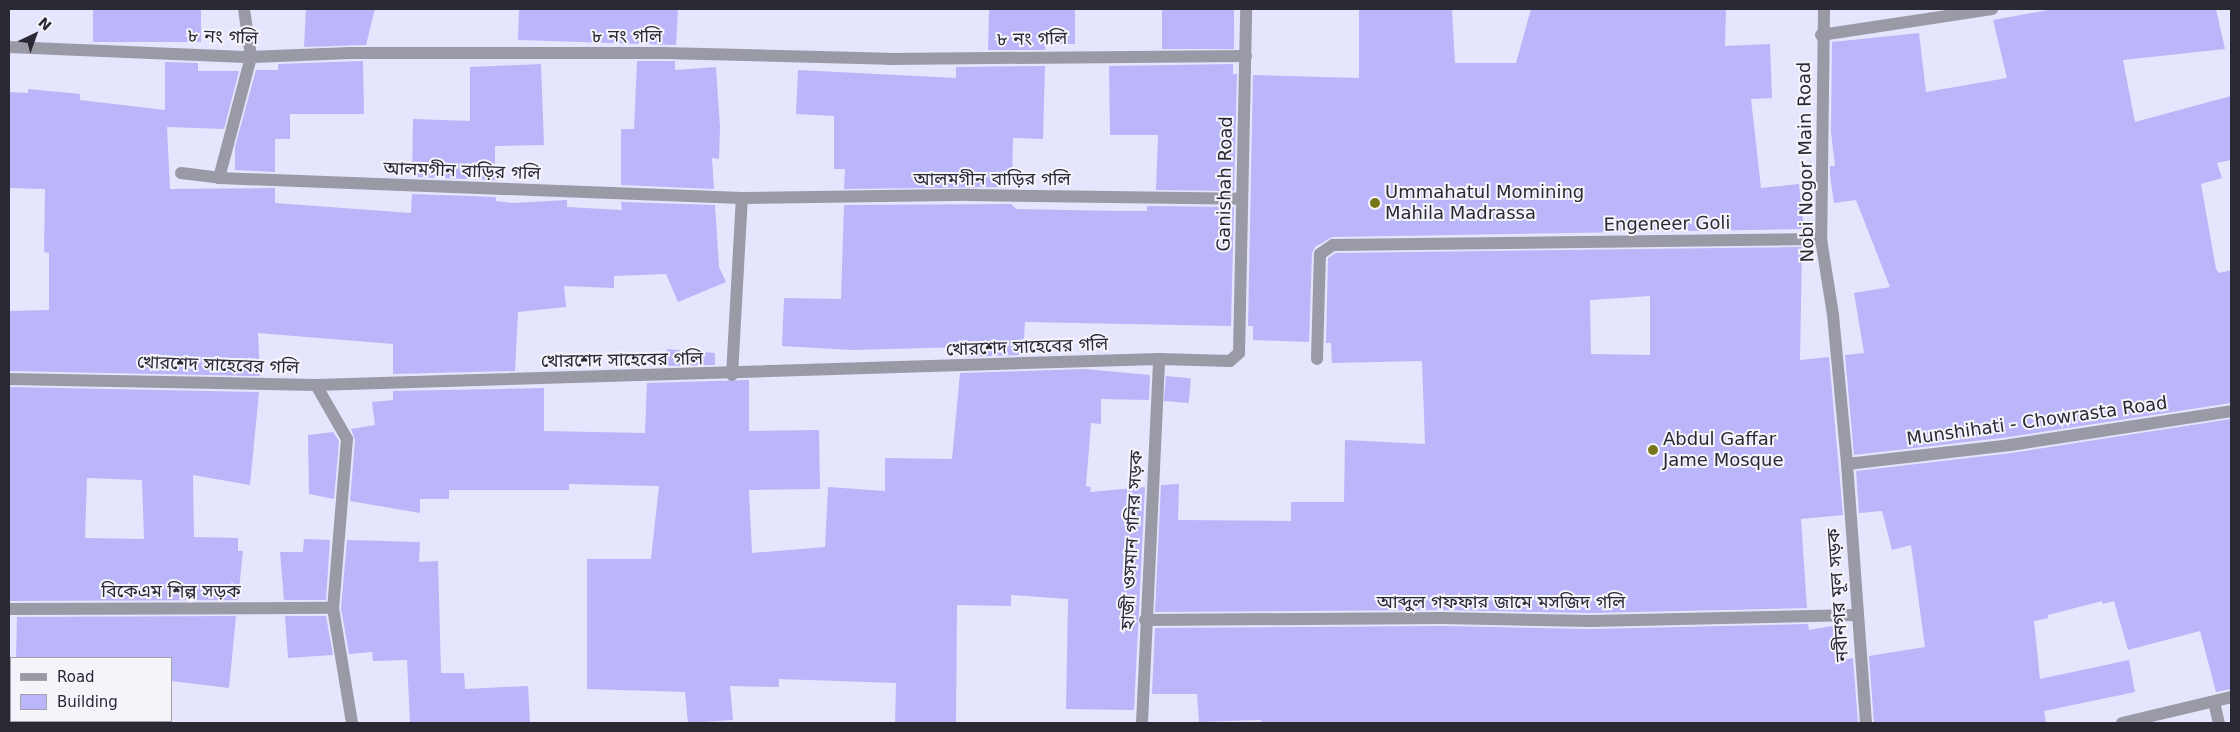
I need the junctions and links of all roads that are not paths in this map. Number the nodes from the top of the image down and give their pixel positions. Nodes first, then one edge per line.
1 (244, 9) edge
2 (1246, 9) edge
3 (1824, 9) edge
4 (1992, 9) edge
5 (1821, 35) junction
6 (9, 47) edge
7 (1246, 56) junction
8 (251, 57) junction
9 (181, 173) dead end
10 (219, 178) junction
11 (742, 198) junction
12 (1242, 199) junction
13 (1822, 239) junction
14 (1236, 359) joint
15 (1317, 359) dead end
16 (1159, 360) junction
17 (732, 375) junction
18 (9, 379) edge
19 (316, 385) junction
20 (2231, 411) edge
21 (1847, 464) junction
22 (333, 608) junction
23 (9, 610) edge
24 (1856, 616) junction
25 (1145, 620) junction
26 (2231, 697) edge
27 (2214, 702) junction
28 (352, 723) edge
29 (1142, 723) edge
30 (1866, 723) edge
31 (2122, 723) edge
32 (2219, 723) edge

1 - 8 street
2 - 7 street, Ganishah Road
3 - 5 street, Nobi Nogor Main Road
4 - 5 street
5 - 13 street, Nobi Nogor Main Road
6 - 8 street, ৮ নং গলি
7 - 8 street, ৮ নং গলি
7 - 12 street, Ganishah Road
8 - 10 street
9 - 10 street, আলমগীন বাড়ির গলি
10 - 11 street, আলমগীন বাড়ির গলি
11 - 12 street, আলমগীন বাড়ির গলি
11 - 17 street
12 - 14 street, Ganishah Road
13 - 15 street, Engeneer Goli
13 - 21 street, Nobi Nogor Main Road
14 - 16 street, খোরশেদ সাহেবের গলি
16 - 17 street, খোরশেদ সাহেবের গলি
16 - 25 street, হাজী ওসমান গনির সড়ক
17 - 19 street, খোরশেদ সাহেবের গলি
18 - 19 street, খোরশেদ সাহেবের গলি
19 - 22 street
20 - 21 street, Munshihati - Chowrasta Road
21 - 24 street, নবীনগর মূল সড়ক
22 - 23 street, বিকেএম শিল্প সড়ক
22 - 28 street
24 - 25 street, আব্দুল গফফার জামে মসজিদ গলি
24 - 30 street, নবীনগর মূল সড়ক
25 - 29 street, হাজী ওসমান গনির সড়ক
26 - 27 street
27 - 31 street
27 - 32 street

